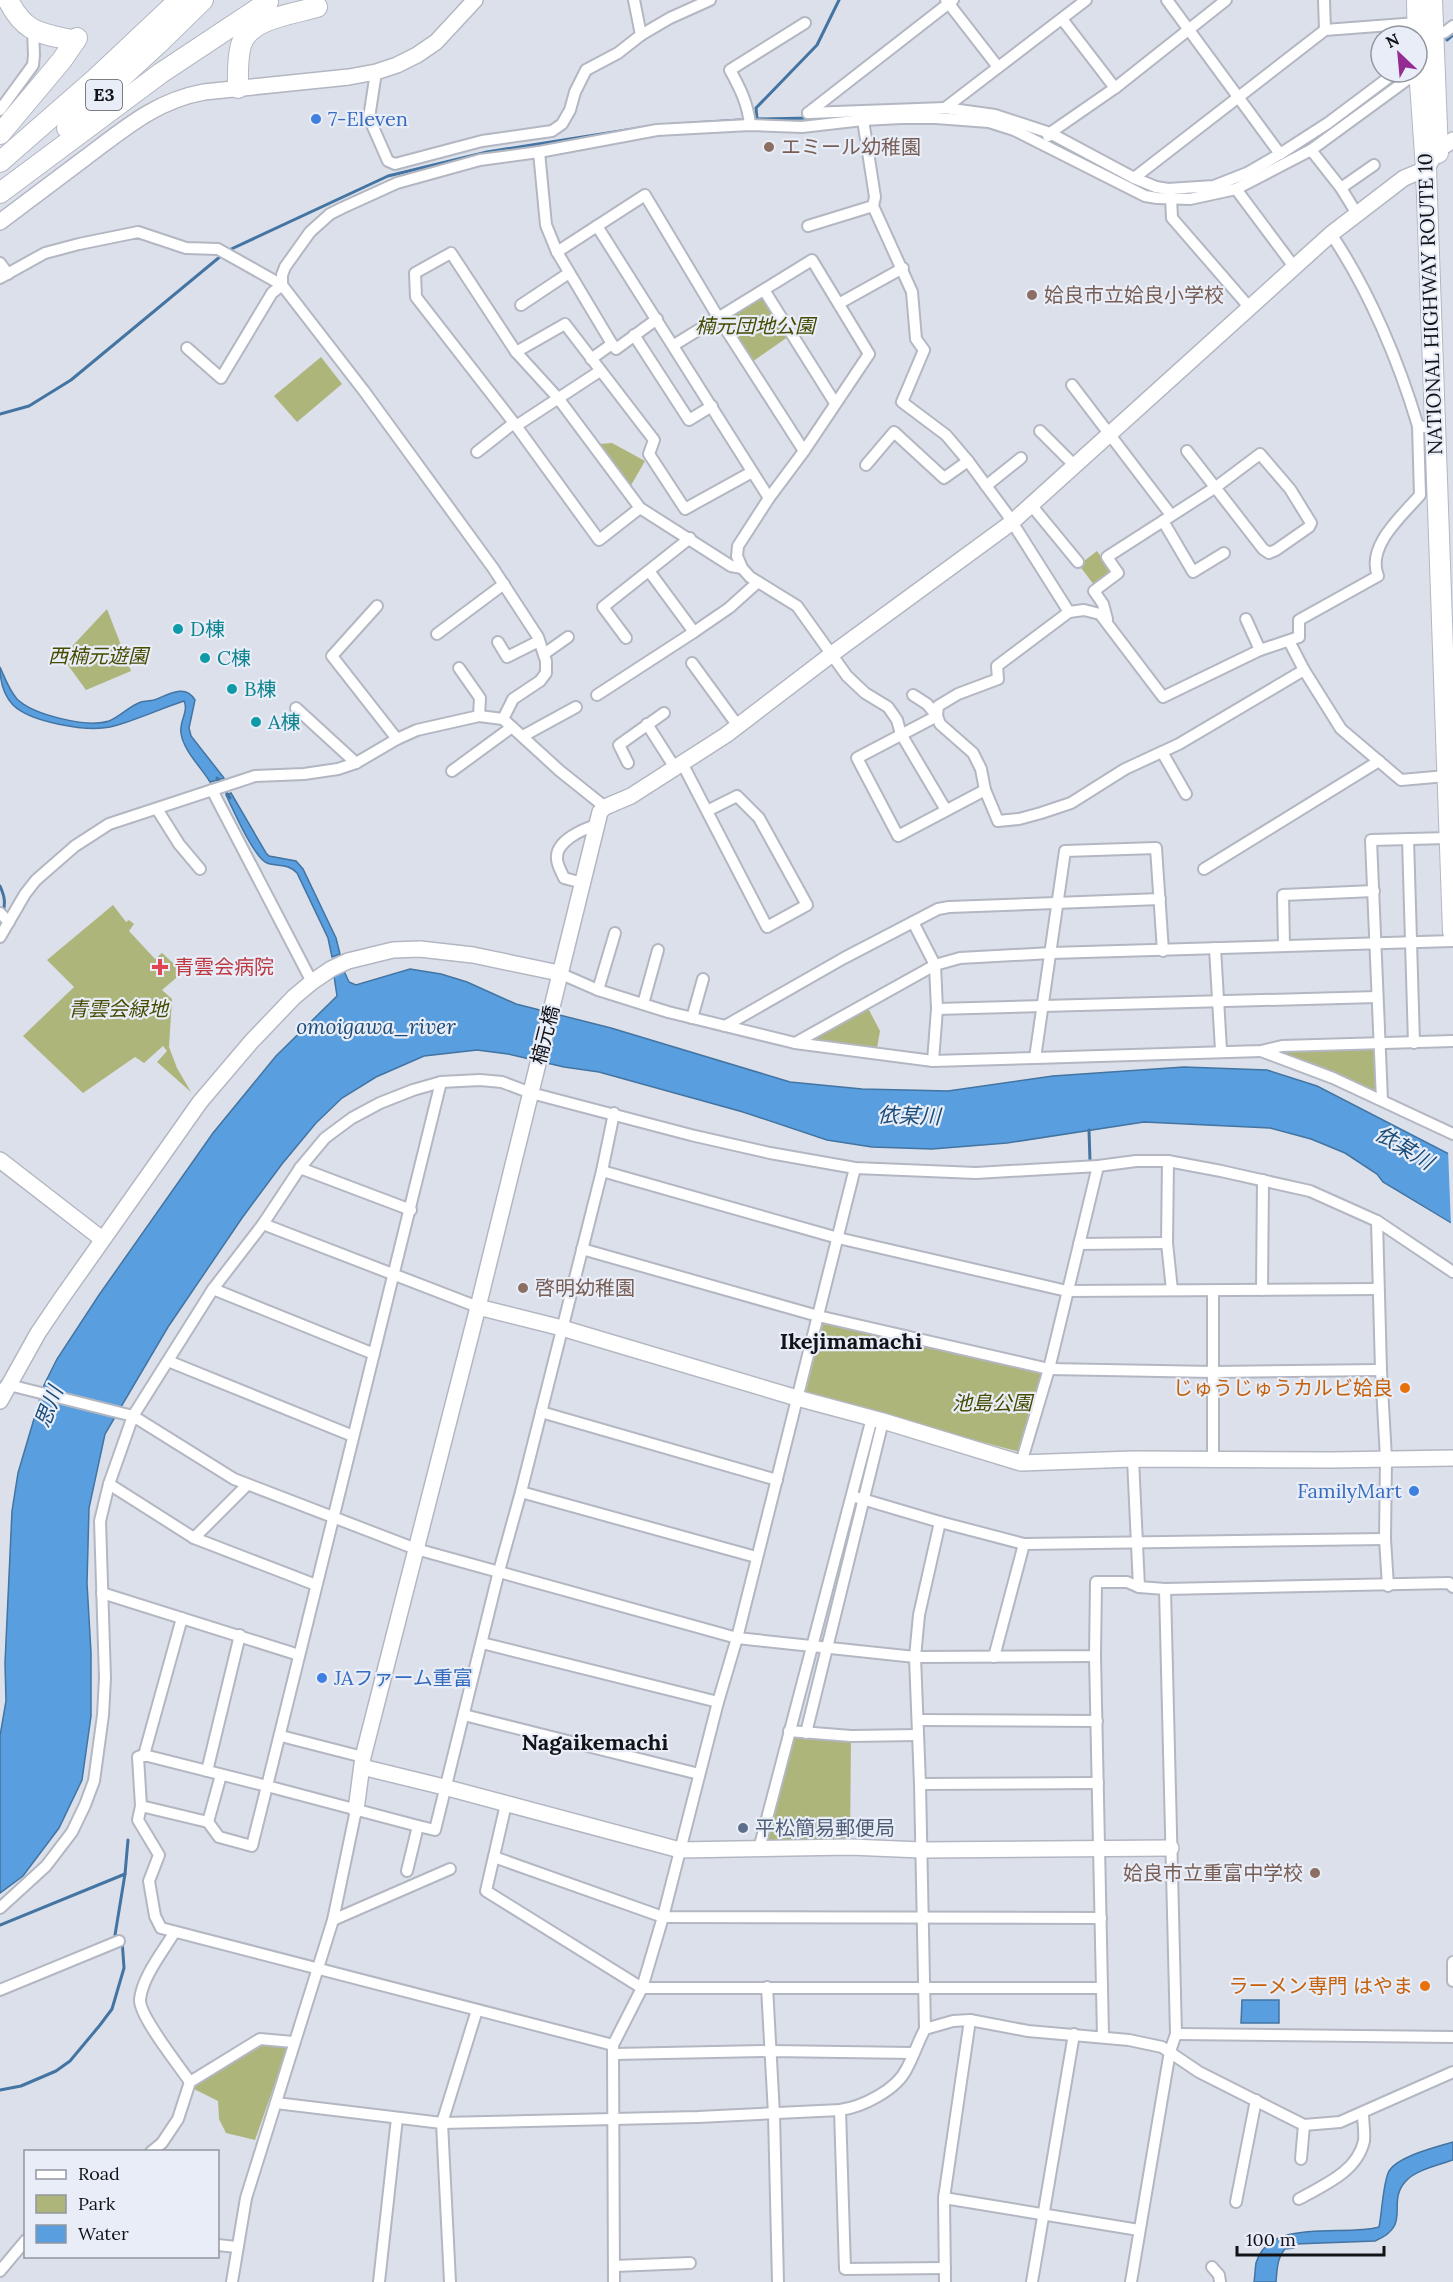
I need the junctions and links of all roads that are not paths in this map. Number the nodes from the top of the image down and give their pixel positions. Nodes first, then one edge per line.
1 (8, 0) edge
2 (179, 0) edge
3 (203, 0) edge
4 (475, 0) edge
5 (634, 0) edge
6 (710, 0) edge
7 (1086, 0) edge
8 (1167, 0) edge
9 (1226, 0) edge
10 (1324, 0) edge
11 (1417, 0) edge
12 (1432, 0) edge
13 (949, 1) edge
14 (268, 2) dead end
15 (317, 7) dead end
16 (1062, 18) junction
17 (804, 23) dead end
18 (1418, 23) joint
19 (1453, 26) edge
20 (33, 29) junction
21 (1189, 29) junction
22 (1325, 30) junction
23 (641, 35) junction
24 (1434, 36) junction
25 (998, 67) junction
26 (376, 72) junction
27 (1380, 84) edge
28 (1389, 84) edge
29 (1420, 84) edge
30 (238, 88) junction
31 (1114, 88) junction
32 (1240, 98) junction
33 (945, 108) junction
34 (0, 110) edge
35 (808, 113) junction
36 (863, 120) junction
37 (750, 125) junction
38 (802, 127) junction
39 (1050, 133) junction
40 (0, 134) edge
41 (1045, 144) junction
42 (1445, 145) edge
43 (1311, 150) junction
44 (538, 152) junction
45 (1280, 154) junction
46 (0, 162) edge
47 (395, 165) junction
48 (1374, 165) dead end
49 (1426, 169) junction
50 (1134, 178) junction
51 (397, 183) junction
52 (0, 184) edge
53 (1341, 188) junction
54 (1236, 189) junction
55 (0, 193) edge
56 (1171, 197) junction
57 (873, 206) junction
58 (1357, 214) junction
59 (0, 222) edge
60 (597, 226) junction
61 (808, 226) dead end
62 (1331, 234) junction
63 (557, 252) junction
64 (0, 263) edge
65 (903, 268) junction
66 (1295, 268) junction
67 (569, 273) junction
68 (4, 276) edge
69 (282, 285) junction
70 (764, 290) junction
71 (840, 303) junction
72 (521, 305) dead end
73 (1250, 308) junction
74 (718, 317) junction
75 (657, 319) junction
76 (634, 335) junction
77 (612, 344) junction
78 (674, 345) junction
79 (187, 348) dead end
80 (516, 352) junction
81 (591, 359) junction
82 (600, 372) junction
83 (1072, 384) dead end
84 (558, 398) junction
85 (835, 403) junction
86 (712, 406) junction
87 (515, 425) junction
88 (1426, 427) junction
89 (1040, 431) dead end
90 (1110, 434) junction
91 (804, 451) junction
92 (1187, 451) dead end
93 (477, 452) dead end
94 (1021, 458) dead end
95 (968, 461) junction
96 (866, 465) dead end
97 (1075, 466) junction
98 (752, 472) junction
99 (986, 486) junction
100 (1216, 487) junction
101 (769, 498) junction
102 (1032, 506) junction
103 (640, 508) junction
104 (1167, 518) junction
105 (1011, 523) junction
106 (690, 538) junction
107 (1453, 551) edge
108 (1224, 554) dead end
109 (1078, 562) dead end
110 (742, 568) junction
111 (649, 571) junction
112 (758, 582) junction
113 (504, 584) junction
114 (377, 606) dead end
115 (1069, 612) junction
116 (1246, 619) dead end
117 (1107, 622) junction
118 (694, 632) junction
119 (437, 634) dead end
120 (567, 637) dead end
121 (626, 638) dead end
122 (539, 641) junction
123 (1289, 641) junction
124 (498, 642) dead end
125 (1260, 650) junction
126 (544, 654) junction
127 (832, 654) junction
128 (692, 663) dead end
129 (459, 668) dead end
130 (1304, 670) junction
131 (597, 695) dead end
132 (913, 695) dead end
133 (296, 708) dead end
134 (576, 708) dead end
135 (664, 713) dead end
136 (479, 716) junction
137 (937, 716) junction
138 (503, 719) junction
139 (647, 724) junction
140 (738, 726) junction
141 (512, 727) junction
142 (901, 734) junction
143 (523, 736) junction
144 (397, 739) junction
145 (1162, 752) junction
146 (1379, 761) junction
147 (356, 763) junction
148 (628, 763) dead end
149 (678, 766) junction
150 (452, 771) dead end
151 (1446, 776) junction
152 (212, 790) junction
153 (985, 790) junction
154 (1186, 794) dead end
155 (605, 807) junction
156 (157, 809) junction
157 (946, 810) junction
158 (707, 811) junction
159 (597, 825) junction
160 (1448, 837) junction
161 (1408, 839) junction
162 (200, 868) dead end
163 (1204, 869) dead end
164 (583, 883) junction
165 (1374, 891) junction
166 (1160, 899) junction
167 (1058, 903) junction
168 (5, 918) edge
169 (913, 922) junction
170 (1453, 932) edge
171 (615, 933) dead end
172 (0, 937) edge
173 (1411, 941) junction
174 (1453, 941) edge
175 (1376, 943) junction
176 (1284, 946) junction
177 (1215, 948) junction
178 (658, 950) dead end
179 (1163, 951) junction
180 (1051, 953) junction
181 (935, 965) junction
182 (558, 979) junction
183 (704, 979) dead end
184 (312, 982) junction
185 (598, 990) junction
186 (1377, 997) junction
187 (1219, 1001) junction
188 (643, 1004) junction
189 (1042, 1007) junction
190 (937, 1009) junction
191 (692, 1018) junction
192 (725, 1026) junction
193 (1453, 1041) edge
194 (795, 1043) junction
195 (1414, 1043) junction
196 (1380, 1045) junction
197 (1221, 1050) junction
198 (1261, 1050) junction
199 (1035, 1058) junction
200 (933, 1061) junction
201 (441, 1082) junction
202 (532, 1088) junction
203 (1382, 1100) junction
204 (614, 1113) junction
205 (1453, 1134) edge
206 (0, 1160) edge
207 (1167, 1161) junction
208 (1098, 1166) junction
209 (300, 1168) junction
210 (855, 1168) junction
211 (602, 1171) junction
212 (1263, 1180) junction
213 (411, 1210) junction
214 (1377, 1221) junction
215 (263, 1224) junction
216 (838, 1238) junction
217 (102, 1239) junction
218 (1167, 1243) junction
219 (1079, 1244) junction
220 (582, 1249) junction
221 (1453, 1272) edge
222 (394, 1275) junction
223 (213, 1289) junction
224 (1378, 1289) junction
225 (1172, 1290) junction
226 (1262, 1290) junction
227 (1067, 1291) junction
228 (1214, 1291) junction
229 (478, 1307) junction
230 (818, 1316) junction
231 (562, 1328) junction
232 (374, 1354) junction
233 (168, 1361) junction
234 (1049, 1369) junction
235 (1381, 1370) junction
236 (1214, 1371) junction
237 (9, 1387) edge
238 (797, 1398) junction
239 (0, 1401) edge
240 (541, 1412) junction
241 (129, 1414) junction
242 (877, 1419) junction
243 (353, 1436) junction
244 (1386, 1458) junction
245 (1453, 1458) edge
246 (1133, 1459) junction
247 (1214, 1459) junction
248 (1021, 1463) junction
249 (777, 1480) junction
250 (109, 1484) junction
251 (247, 1485) junction
252 (521, 1492) junction
253 (857, 1497) junction
254 (334, 1518) junction
255 (940, 1522) junction
256 (194, 1538) junction
257 (1385, 1539) junction
258 (1137, 1543) junction
259 (1024, 1544) junction
260 (416, 1549) junction
261 (756, 1557) junction
262 (499, 1571) junction
263 (316, 1585) junction
264 (1388, 1586) junction
265 (1139, 1587) junction
266 (1453, 1587) edge
267 (1165, 1589) junction
268 (102, 1593) junction
269 (183, 1618) junction
270 (240, 1635) junction
271 (737, 1638) junction
272 (482, 1643) junction
273 (813, 1645) junction
274 (827, 1647) junction
275 (298, 1655) junction
276 (994, 1656) junction
277 (1095, 1656) junction
278 (915, 1657) junction
279 (718, 1702) junction
280 (464, 1715) junction
281 (918, 1720) junction
282 (1097, 1721) junction
283 (789, 1731) junction
284 (806, 1733) junction
285 (918, 1735) junction
286 (281, 1736) junction
287 (144, 1755) junction
288 (363, 1762) junction
289 (207, 1771) junction
290 (699, 1774) junction
291 (221, 1775) junction
292 (1098, 1783) junction
293 (920, 1784) junction
294 (267, 1786) junction
295 (444, 1787) junction
296 (506, 1804) junction
297 (141, 1806) junction
298 (356, 1810) junction
299 (208, 1822) junction
300 (418, 1826) junction
301 (1100, 1848) junction
302 (1171, 1848) junction
303 (759, 1849) junction
304 (680, 1850) junction
305 (921, 1850) junction
306 (494, 1857) junction
307 (450, 1869) dead end
308 (406, 1871) dead end
309 (0, 1908) edge
310 (663, 1917) junction
311 (922, 1917) junction
312 (1101, 1918) junction
313 (333, 1920) junction
314 (174, 1933) junction
315 (119, 1941) dead end
316 (1453, 1962) edge
317 (316, 1970) junction
318 (1453, 1981) edge
319 (767, 1987) junction
320 (642, 1988) junction
321 (923, 1988) junction
322 (1102, 1989) junction
323 (0, 1990) edge
324 (477, 2010) junction
325 (970, 2020) junction
326 (925, 2029) junction
327 (1074, 2034) junction
328 (1176, 2034) junction
329 (1103, 2036) junction
330 (1453, 2037) edge
331 (293, 2042) junction
332 (613, 2050) junction
333 (770, 2051) junction
334 (1170, 2051) junction
335 (913, 2053) junction
336 (1453, 2072) edge
337 (190, 2082) junction
338 (1256, 2100) junction
339 (276, 2103) junction
340 (840, 2110) junction
341 (1363, 2113) junction
342 (774, 2114) junction
343 (397, 2118) junction
344 (613, 2120) junction
345 (442, 2123) junction
346 (1304, 2125) junction
347 (152, 2150) edge
348 (1300, 2159) dead end
349 (944, 2198) junction
350 (1299, 2199) dead end
351 (1236, 2202) dead end
352 (1044, 2216) junction
353 (1139, 2230) junction
354 (24, 2242) edge
355 (219, 2245) edge
356 (236, 2247) junction
357 (690, 2263) dead end
358 (614, 2266) junction
359 (1212, 2267) dead end
360 (945, 2268) junction
361 (0, 2271) edge
362 (232, 2282) edge
363 (379, 2282) edge
364 (450, 2282) edge
365 (614, 2282) edge
366 (778, 2282) edge
367 (945, 2282) edge
368 (1032, 2282) edge
369 (1131, 2282) edge
370 (1220, 2282) edge

1 - 20 highway
2 - 46 highway, E3
3 - 52 highway, E3
4 - 26 street
5 - 23 street
6 - 23 street
7 - 16 street
8 - 21 street
9 - 21 street
10 - 22 street
11 - 18 highway, NATIONAL HIGHWAY ROUTE 10
12 - 24 highway, NATIONAL HIGHWAY ROUTE 10
13 - 25 street
13 - 35 street
14 - 55 highway
15 - 30 highway
16 - 25 street
16 - 31 street
17 - 37 street
18 - 22 street
19 - 24 street
20 - 34 street
20 - 40 highway
21 - 31 street
21 - 32 street
22 - 32 street
23 - 47 street
24 - 42 highway, NATIONAL HIGHWAY ROUTE 10
25 - 33 street
26 - 30 street
26 - 47 street
27 - 45 street
28 - 43 street
29 - 49 highway, NATIONAL HIGHWAY ROUTE 10
30 - 59 street
31 - 39 street
32 - 45 street
32 - 50 street
33 - 35 street
33 - 39 street
35 - 38 street
36 - 38 street
36 - 41 street
36 - 57 street
37 - 38 street
37 - 44 street
39 - 41 street
39 - 50 street
41 - 56 street
42 - 49 street
42 - 107 highway, NATIONAL HIGHWAY ROUTE 10
43 - 53 street
43 - 54 street
44 - 51 street
44 - 63 street
45 - 50 street
47 - 51 street
48 - 53 street
49 - 58 street
49 - 88 highway, NATIONAL HIGHWAY ROUTE 10
51 - 69 street
53 - 58 street
54 - 56 street
54 - 66 street
56 - 73 street
57 - 61 street
57 - 65 street
58 - 62 street
60 - 63 street
60 - 74 street
60 - 75 street
62 - 66 street
62 - 88 street
63 - 67 street
64 - 68 street
65 - 71 street
65 - 95 street
66 - 73 street
67 - 72 street
67 - 77 street
68 - 69 street
69 - 79 street
69 - 113 street
70 - 71 street
70 - 74 street
70 - 85 street
71 - 85 street
73 - 90 street
74 - 78 street
74 - 91 street
75 - 76 street
75 - 78 street
76 - 77 street
76 - 86 street
77 - 81 street
78 - 86 street
80 - 81 street
80 - 84 street
80 - 87 street
81 - 82 street
82 - 84 street
82 - 98 street
83 - 90 street
84 - 87 street
84 - 103 street
85 - 91 street
86 - 98 street
87 - 93 street
87 - 103 street
88 - 123 street
88 - 151 highway, NATIONAL HIGHWAY ROUTE 10
89 - 97 street
90 - 97 street
90 - 104 street
91 - 101 street
92 - 100 street
94 - 99 street
95 - 96 street
95 - 99 street
97 - 102 street
98 - 101 street
99 - 105 street
100 - 100 street
100 - 104 street
101 - 110 street
102 - 105 street
102 - 109 street
103 - 106 street
104 - 108 street
104 - 117 street
105 - 115 street
105 - 127 street
106 - 110 street
106 - 111 street
110 - 112 street
111 - 118 street
111 - 121 street
112 - 118 street
112 - 127 street
113 - 119 street
113 - 122 street
114 - 144 street
115 - 117 street
115 - 137 street
116 - 125 street
117 - 125 street
118 - 131 street
120 - 126 street
122 - 124 street
122 - 126 street
123 - 125 street
123 - 130 street
126 - 138 street
127 - 140 street
127 - 142 street
128 - 140 street
129 - 136 street
130 - 145 street
130 - 146 street
132 - 137 street
133 - 147 street
134 - 143 street
135 - 139 street
136 - 138 street
136 - 144 street
137 - 142 street
137 - 153 street
138 - 141 street
139 - 148 street
139 - 149 street
140 - 149 street
141 - 143 street
141 - 150 street
142 - 157 street
142 - 157 street
143 - 155 street
144 - 147 street
145 - 153 street
145 - 154 street
146 - 151 street
146 - 163 street
147 - 152 street
149 - 155 street
149 - 158 street
151 - 160 highway, NATIONAL HIGHWAY ROUTE 10
152 - 156 street
152 - 184 street
153 - 157 street
155 - 159 street, 楠元橋
156 - 162 street
156 - 168 street
158 - 158 street
159 - 164 street, 楠元橋
159 - 164 street
160 - 161 street
160 - 170 highway, NATIONAL HIGHWAY ROUTE 10
161 - 165 street
161 - 173 street
164 - 182 street, 楠元橋
165 - 175 street
165 - 176 street
166 - 167 street
166 - 167 street
166 - 179 street
167 - 169 street
167 - 180 street
168 - 172 street
169 - 181 street
169 - 192 street
171 - 185 street
173 - 174 street
173 - 175 street
173 - 195 street
175 - 176 street
175 - 186 street
176 - 177 street
177 - 179 street
177 - 187 street
178 - 188 street
179 - 180 street
180 - 181 street
180 - 189 street
181 - 190 street
181 - 194 street
182 - 184 street
182 - 185 street
182 - 202 street, 楠元橋
183 - 191 street
184 - 217 street
185 - 188 street
186 - 187 street
186 - 196 street
187 - 189 street
187 - 197 street
188 - 191 street
189 - 190 street
189 - 199 street
190 - 200 street
191 - 192 street
192 - 194 street
193 - 195 street
194 - 200 street
195 - 196 street
196 - 198 street
196 - 203 street
197 - 198 street
197 - 199 street
198 - 203 street
199 - 200 street
201 - 202 street
201 - 209 street
201 - 213 street
202 - 204 street
202 - 229 street, 楠元橋
203 - 205 street
204 - 210 street
204 - 211 street
206 - 217 street
207 - 208 street
207 - 212 street
207 - 218 street
208 - 210 street
208 - 219 street
209 - 213 street
209 - 215 street
210 - 216 street
211 - 216 street
211 - 220 street
212 - 214 street
212 - 226 street
213 - 222 street
214 - 221 street
214 - 224 street
215 - 222 street
215 - 223 street
216 - 227 street
216 - 230 street
217 - 237 street
218 - 219 street
218 - 225 street
219 - 227 street
220 - 230 street
220 - 231 street
222 - 229 street
222 - 232 street
223 - 232 street
223 - 233 street
224 - 226 street
224 - 235 street
225 - 227 street
225 - 228 street
226 - 228 street
227 - 234 street
228 - 236 street
229 - 231 street
229 - 260 street, 楠元橋
230 - 234 street
230 - 238 street
231 - 238 street
231 - 240 street
232 - 243 street
233 - 241 street
233 - 243 street
234 - 236 street
234 - 248 street
235 - 236 street
235 - 244 street
236 - 247 street
237 - 239 street
237 - 241 street
238 - 242 street
238 - 249 street
240 - 249 street
240 - 252 street
241 - 250 street
241 - 251 street
242 - 248 street
242 - 253 street
243 - 254 street
244 - 245 street
244 - 247 street
244 - 257 street
246 - 247 street
246 - 248 street
246 - 258 street
249 - 261 street
250 - 256 street
250 - 268 street
251 - 254 street
251 - 256 street
252 - 261 street
252 - 262 street
253 - 255 street
253 - 273 street
253 - 274 street
254 - 260 street
254 - 263 street
255 - 259 street
255 - 278 street
256 - 263 street
257 - 258 street
257 - 264 street
258 - 259 street
258 - 265 street
259 - 276 street
260 - 262 street
260 - 288 street, 楠元橋
261 - 271 street
262 - 271 street
262 - 272 street
263 - 275 street
264 - 266 street
264 - 267 street
265 - 267 street
265 - 277 street
267 - 302 street
268 - 269 street
268 - 309 street
269 - 270 street
269 - 287 street
270 - 275 street
270 - 289 street
271 - 273 street
271 - 279 street
272 - 279 street
272 - 280 street
273 - 274 street
273 - 283 street
274 - 278 street
274 - 284 street
275 - 286 street
276 - 277 street
276 - 278 street
277 - 282 street
278 - 281 street
279 - 290 street
280 - 290 street
280 - 295 street
281 - 282 street
281 - 285 street
282 - 292 street
283 - 284 street
283 - 303 street
284 - 285 street
285 - 293 street
286 - 288 street
286 - 294 street
287 - 289 street
287 - 297 street
288 - 295 street
288 - 298 street, 楠元橋
289 - 291 street
290 - 304 street
291 - 294 street
291 - 299 street
292 - 293 street
292 - 301 street
293 - 305 street
294 - 298 street
294 - 299 street
295 - 296 street
295 - 300 street
296 - 304 street
296 - 306 street
297 - 299 street
297 - 314 street
298 - 300 street
298 - 313 street
300 - 308 street
301 - 302 street
301 - 305 street
301 - 312 street
302 - 328 street
303 - 304 street
303 - 305 street
304 - 310 street
305 - 311 street
306 - 310 street
306 - 320 street
307 - 313 street
310 - 311 street
310 - 320 street
311 - 312 street
311 - 321 street
312 - 322 street
313 - 317 street
314 - 317 street
314 - 337 street
315 - 323 street
316 - 318 street
317 - 324 street
317 - 331 street
319 - 320 street
319 - 321 street
319 - 333 street
320 - 332 street
321 - 322 street
321 - 326 street
322 - 329 street
324 - 332 street
324 - 345 street
325 - 326 street
325 - 327 street
325 - 349 street
326 - 335 street
327 - 329 street
327 - 352 street
328 - 330 street
328 - 334 street
329 - 334 street
331 - 337 street
331 - 339 street
332 - 333 street
332 - 344 street
333 - 335 street
333 - 342 street
334 - 338 street
334 - 353 street
335 - 340 street
336 - 341 street
337 - 347 street
338 - 346 street
338 - 351 street
339 - 343 street
339 - 356 street
340 - 342 street
340 - 360 street
341 - 346 street
341 - 350 street
342 - 344 street
342 - 366 street
343 - 345 street
343 - 363 street
344 - 345 street
344 - 358 street
345 - 364 street
346 - 348 street
349 - 352 street
349 - 360 street
352 - 353 street
352 - 368 street
353 - 369 street
354 - 361 street
355 - 356 street
356 - 362 street
357 - 358 street
358 - 365 street
359 - 370 street
360 - 367 street

